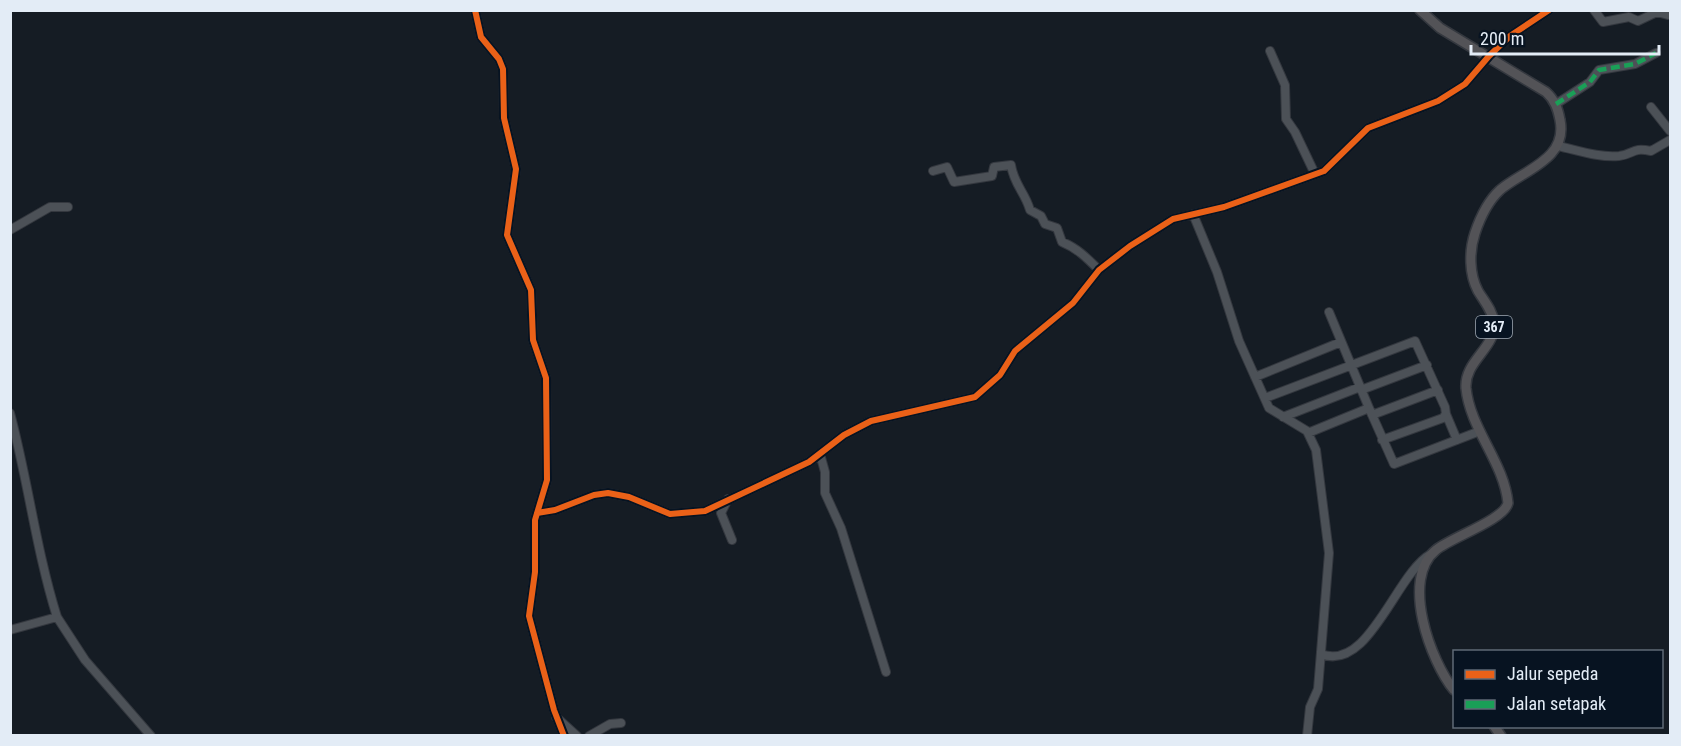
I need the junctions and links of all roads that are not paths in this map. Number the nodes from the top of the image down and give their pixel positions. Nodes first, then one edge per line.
1 (476, 10) edge
2 (1420, 10) edge
3 (1549, 10) edge
4 (1594, 10) edge
5 (1668, 15) dead end
6 (1270, 51) dead end
7 (1656, 53) dead end
8 (1489, 56) junction
9 (1556, 105) junction
10 (1651, 106) dead end
11 (1671, 131) edge
12 (1671, 140) edge
13 (1558, 146) junction
14 (933, 171) dead end
15 (1315, 174) junction
16 (68, 207) dead end
17 (1192, 214) junction
18 (10, 230) edge
19 (1099, 270) junction
20 (1329, 312) dead end
21 (1341, 342) junction
22 (1350, 365) junction
23 (1427, 365) junction
24 (1255, 377) junction
25 (1360, 388) junction
26 (1438, 390) junction
27 (1265, 399) junction
28 (1371, 412) junction
29 (1446, 414) junction
30 (1283, 417) junction
31 (11, 418) edge
32 (1480, 431) junction
33 (1308, 433) junction
34 (1382, 440) junction
35 (1457, 440) junction
36 (820, 454) junction
37 (729, 498) junction
38 (537, 513) junction
39 (732, 540) dead end
40 (1431, 554) junction
41 (57, 617) junction
42 (10, 630) edge
43 (1321, 654) junction
44 (886, 672) dead end
45 (1453, 687) edge
46 (556, 717) junction
47 (621, 723) dead end
48 (151, 735) edge
49 (564, 735) edge
50 (577, 735) edge
51 (589, 735) edge
52 (1307, 735) edge

1 - 38 street
2 - 8 main road
3 - 8 street
4 - 5 street
6 - 15 street
7 - 9 street
8 - 9 main road
8 - 15 street
9 - 13 main road
10 - 11 street
12 - 13 street
13 - 32 main road, 367
14 - 19 street
15 - 17 street
16 - 18 street
17 - 19 street
17 - 24 street
19 - 36 street
20 - 21 street
21 - 22 street
21 - 24 street
22 - 23 street
22 - 25 street
22 - 27 street
23 - 25 street
23 - 26 street
24 - 27 street
25 - 28 street
25 - 30 street
26 - 28 street
26 - 29 street
27 - 30 street
28 - 33 street
28 - 34 street
29 - 34 street
29 - 35 street
30 - 33 street
31 - 41 street
32 - 35 street
32 - 40 main road, 367
33 - 43 street
34 - 35 street
36 - 37 street
36 - 44 street
37 - 38 street
37 - 39 street
38 - 46 street
40 - 43 street
40 - 45 main road
41 - 42 street
41 - 48 street
43 - 52 street
46 - 49 street
46 - 50 street
47 - 51 street

